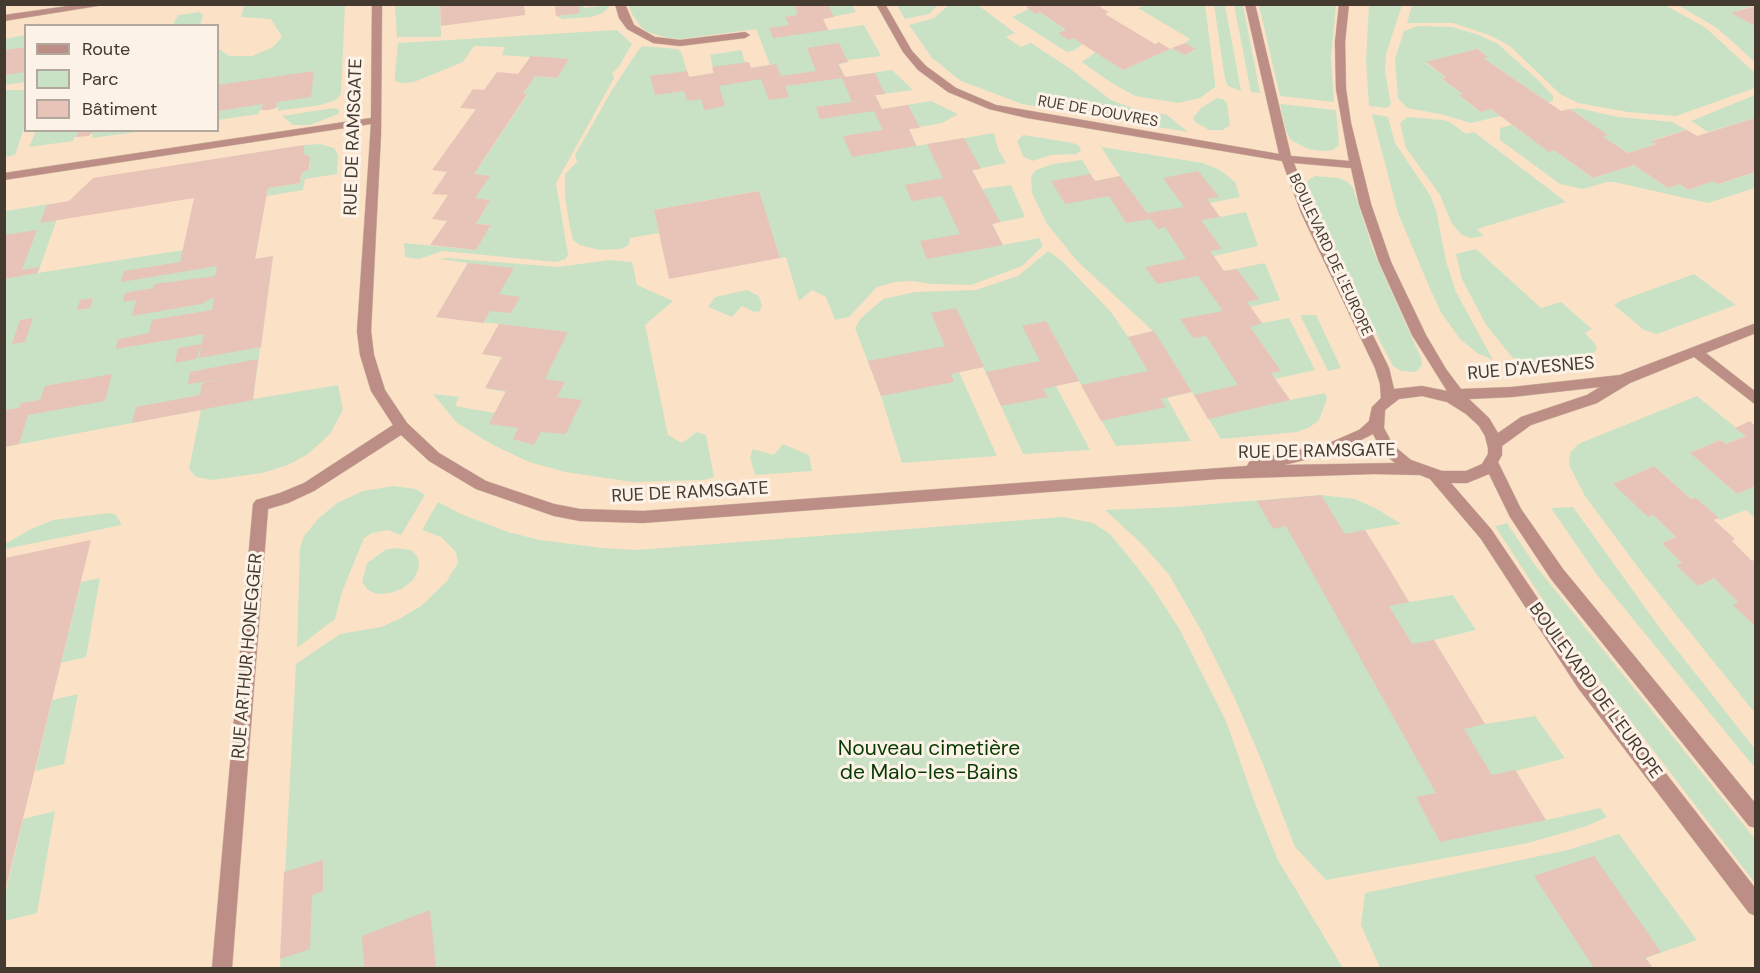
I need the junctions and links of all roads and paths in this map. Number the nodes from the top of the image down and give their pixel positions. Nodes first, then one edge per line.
1 (106, 4) edge
2 (377, 4) edge
3 (620, 4) edge
4 (880, 4) edge
5 (1250, 4) edge
6 (1344, 4) edge
7 (4, 18) edge
8 (745, 35) dead end
9 (376, 120) junction
10 (1287, 160) junction
11 (1356, 165) junction
12 (4, 177) edge
13 (1755, 328) edge
14 (1695, 351) junction
15 (1624, 379) junction
16 (1388, 398) junction
17 (1755, 400) edge
18 (1462, 401) junction
19 (1376, 423) junction
20 (402, 427) junction
21 (1494, 444) junction
22 (1491, 462) junction
23 (1417, 470) junction
24 (1218, 473) junction
25 (1436, 476) junction
26 (1755, 819) edge
27 (1755, 906) edge
28 (222, 969) edge

1 - 7 street
2 - 9 street, RUE DE RAMSGATE
3 - 8 street
4 - 10 street, RUE DE DOUVRES
5 - 10 street, BOULEVARD DE L'EUROPE
6 - 11 street
9 - 12 street
9 - 20 street, RUE DE RAMSGATE
10 - 11 street, RUE DE DOUVRES
10 - 16 street, BOULEVARD DE L'EUROPE
11 - 18 street
13 - 14 street, RUE D'AVESNES
14 - 15 street, RUE D'AVESNES
14 - 17 street
15 - 18 street, RUE D'AVESNES
15 - 21 street, RUE D'AVESNES
16 - 18 street
16 - 19 street
18 - 21 street
19 - 23 street
19 - 24 street, RUE DE RAMSGATE
20 - 24 street, RUE DE RAMSGATE
20 - 28 street, RUE ARTHUR HONEGGER
21 - 22 street
22 - 25 street
22 - 26 street
23 - 24 street, RUE DE RAMSGATE
23 - 25 street
25 - 27 street, BOULEVARD DE L'EUROPE

